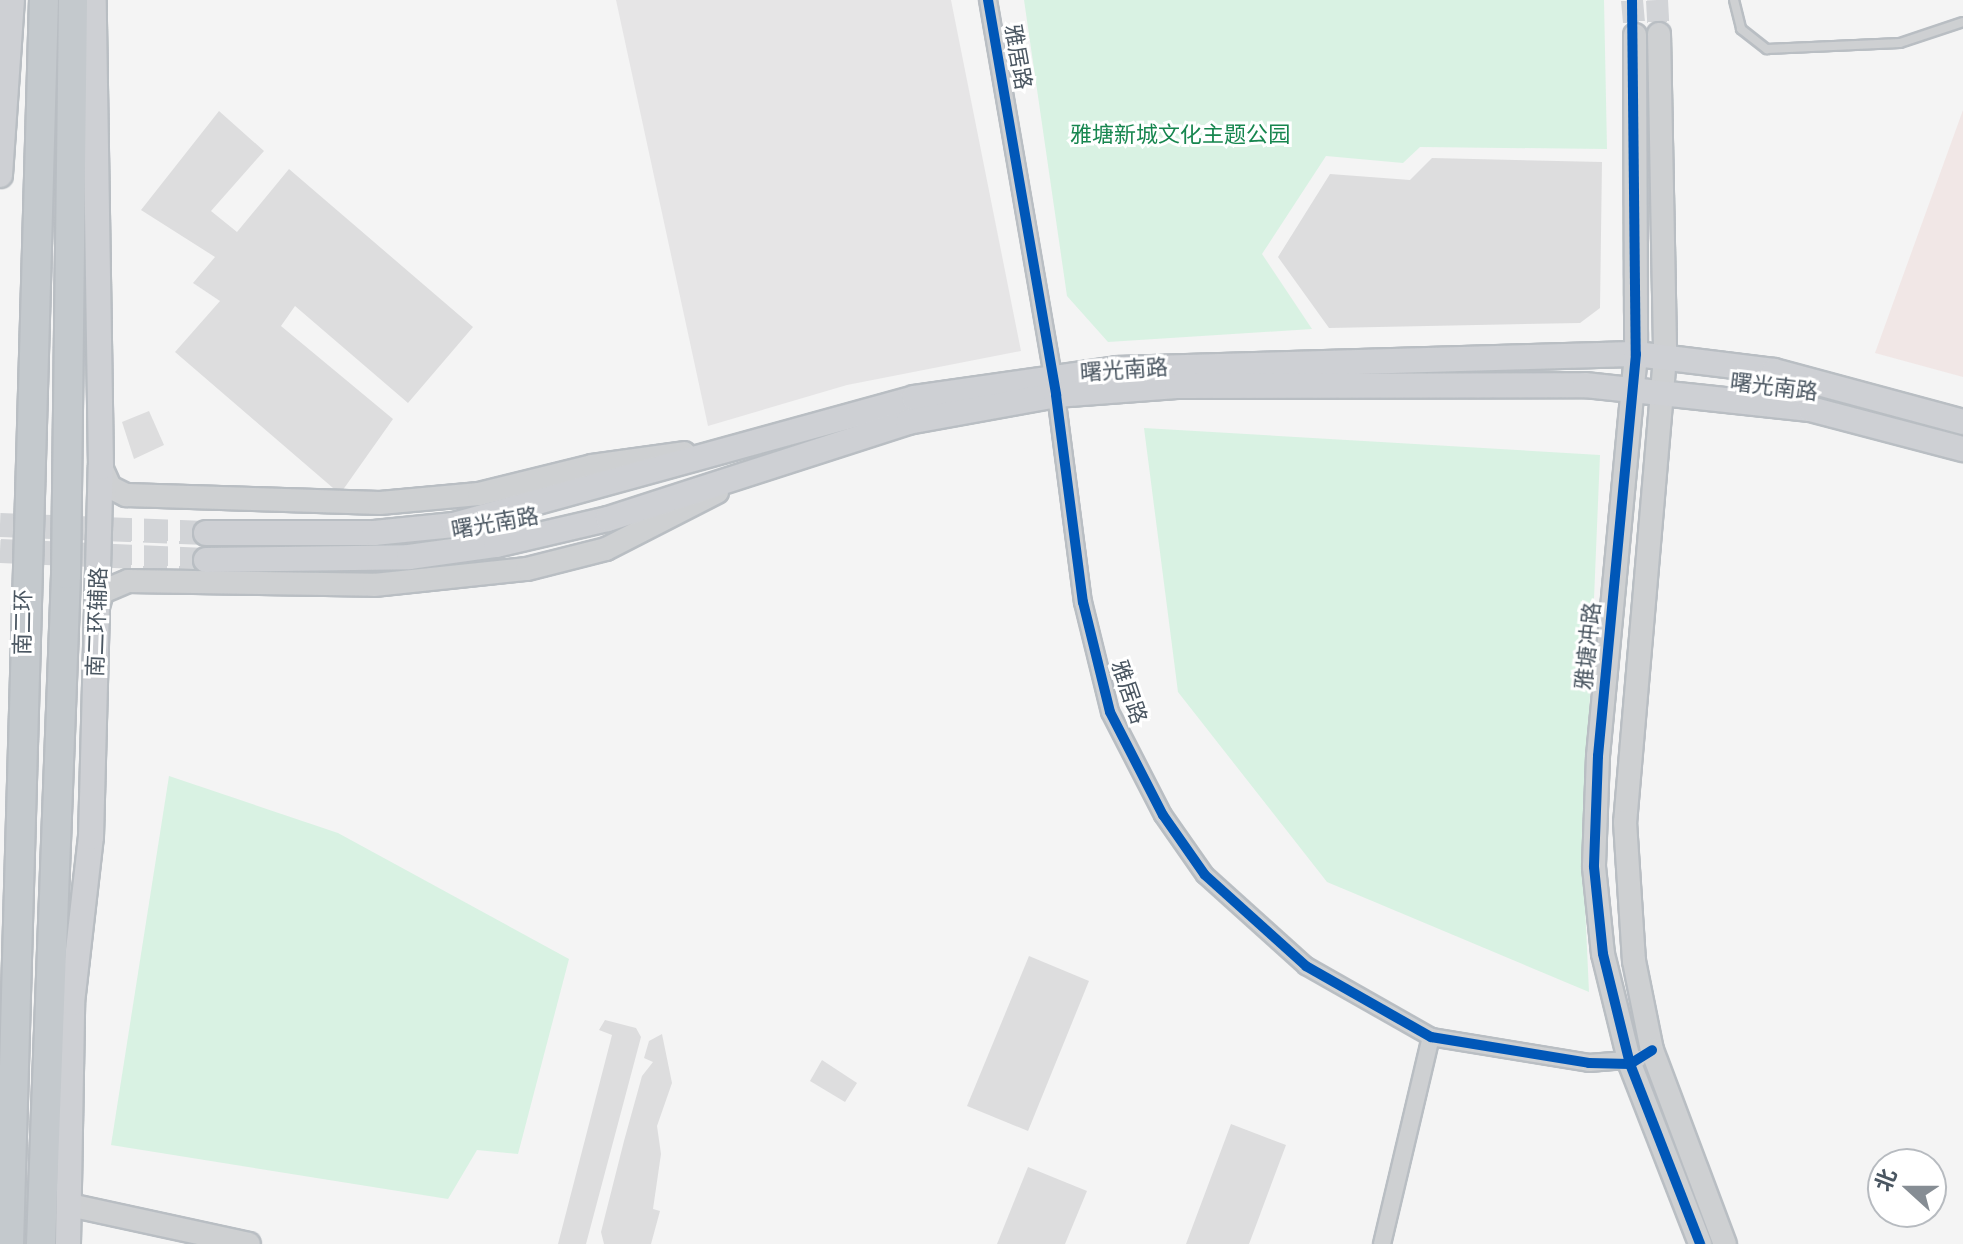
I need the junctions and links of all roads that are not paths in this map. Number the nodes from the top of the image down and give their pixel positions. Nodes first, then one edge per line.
1 (12, 0) edge
2 (44, 0) edge
3 (73, 0) edge
4 (94, 0) edge
5 (988, 0) edge
6 (1734, 0) edge
7 (1963, 22) edge
8 (1659, 34) tunnel mouth
9 (1635, 35) tunnel mouth
10 (0, 175) edge
11 (1636, 354) junction
12 (1665, 357) junction
13 (1054, 385) junction
14 (1633, 389) junction
15 (1664, 393) junction
16 (1963, 422) edge
17 (745, 444) junction
18 (1963, 449) edge
19 (101, 467) junction
20 (752, 474) junction
21 (206, 533) tunnel mouth
22 (206, 560) tunnel mouth
23 (98, 607) junction
24 (1431, 1037) junction
25 (1652, 1050) junction
26 (1630, 1064) junction
27 (70, 1205) junction
28 (9, 1244) edge
29 (41, 1244) edge
30 (68, 1244) edge
31 (249, 1244) edge
32 (1382, 1244) edge
33 (1700, 1244) edge
34 (1725, 1244) edge

1 - 10 main road
2 - 28 highway, 南二环
3 - 29 highway, 南二环
4 - 19 main road, 南二环辅路
5 - 13 street, 雅居路
6 - 7 lane
8 - 12 street
9 - 11 street, 雅塘冲路
11 - 12 main road, 曙光南路
11 - 13 main road, 曙光南路
11 - 14 street, 雅塘冲路
12 - 15 street
12 - 16 main road, 曙光南路
13 - 14 main road, 曙光南路
13 - 17 main road, 曙光南路
13 - 20 main road, 曙光南路
13 - 24 street, 雅居路
14 - 15 main road, 曙光南路
14 - 26 street, 雅塘冲路
15 - 18 main road, 曙光南路
15 - 25 street
17 - 19 street
17 - 21 main road, 曙光南路
19 - 23 main road, 南二环辅路
20 - 22 main road, 曙光南路
20 - 23 street
23 - 27 main road, 南二环辅路
24 - 26 street, 雅居路
24 - 32 street
25 - 26 street
25 - 34 street
26 - 33 street, 雅塘冲路
27 - 30 main road, 南二环辅路
27 - 31 street

